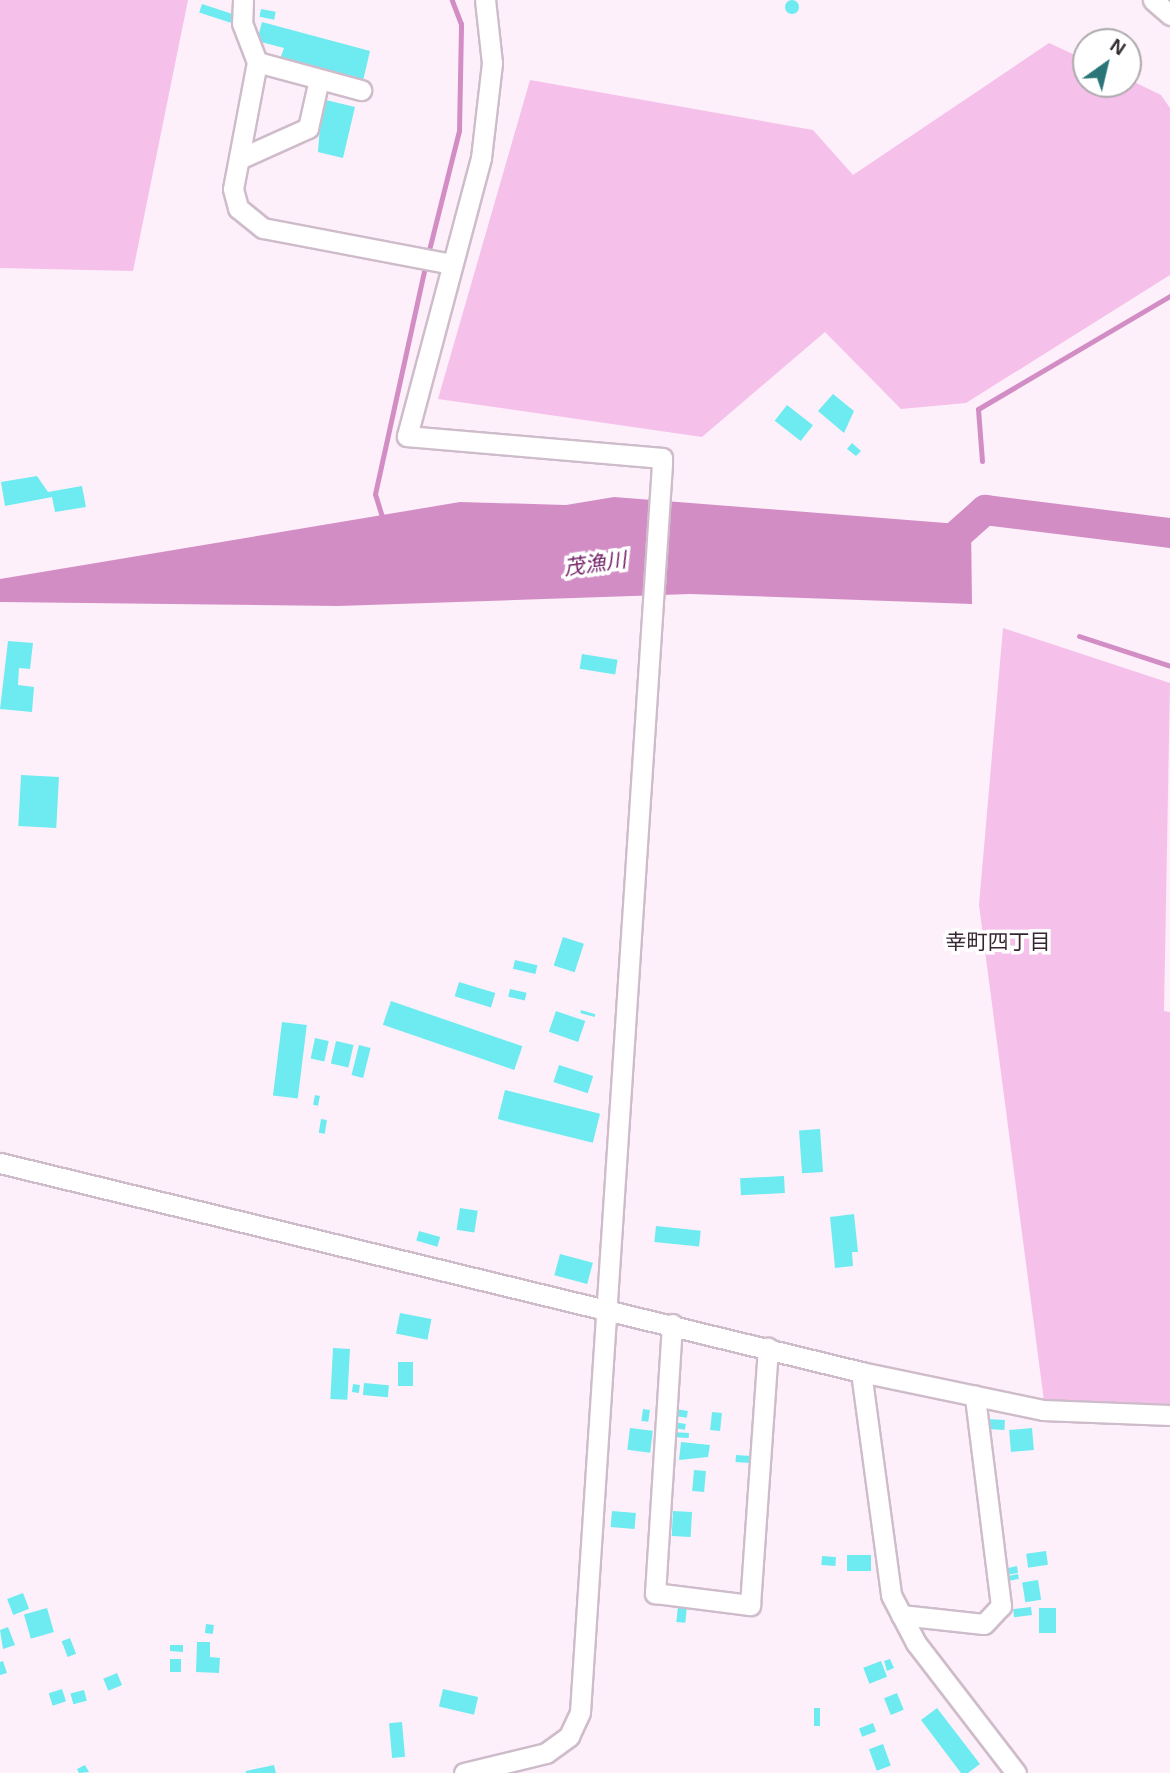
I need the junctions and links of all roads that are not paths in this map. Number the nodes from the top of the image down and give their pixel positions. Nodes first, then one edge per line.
1 (243, 0) edge
2 (485, 0) edge
3 (257, 62) junction
4 (319, 79) junction
5 (361, 90) dead end
6 (239, 159) junction
7 (436, 260) junction
8 (0, 1163) edge
9 (607, 1307) junction
10 (672, 1324) junction
11 (768, 1348) junction
12 (861, 1373) junction
13 (975, 1396) junction
14 (1170, 1415) edge
15 (901, 1615) junction
16 (464, 1773) edge
17 (1016, 1773) edge

1 - 3 street
2 - 7 street
3 - 4 street
3 - 6 street
4 - 5 street
4 - 6 street
6 - 7 street
7 - 9 street
8 - 9 street
9 - 10 street
9 - 16 street
10 - 11 street
10 - 11 street
11 - 12 street
12 - 13 street
12 - 15 street
13 - 14 street
13 - 15 street
15 - 17 street

